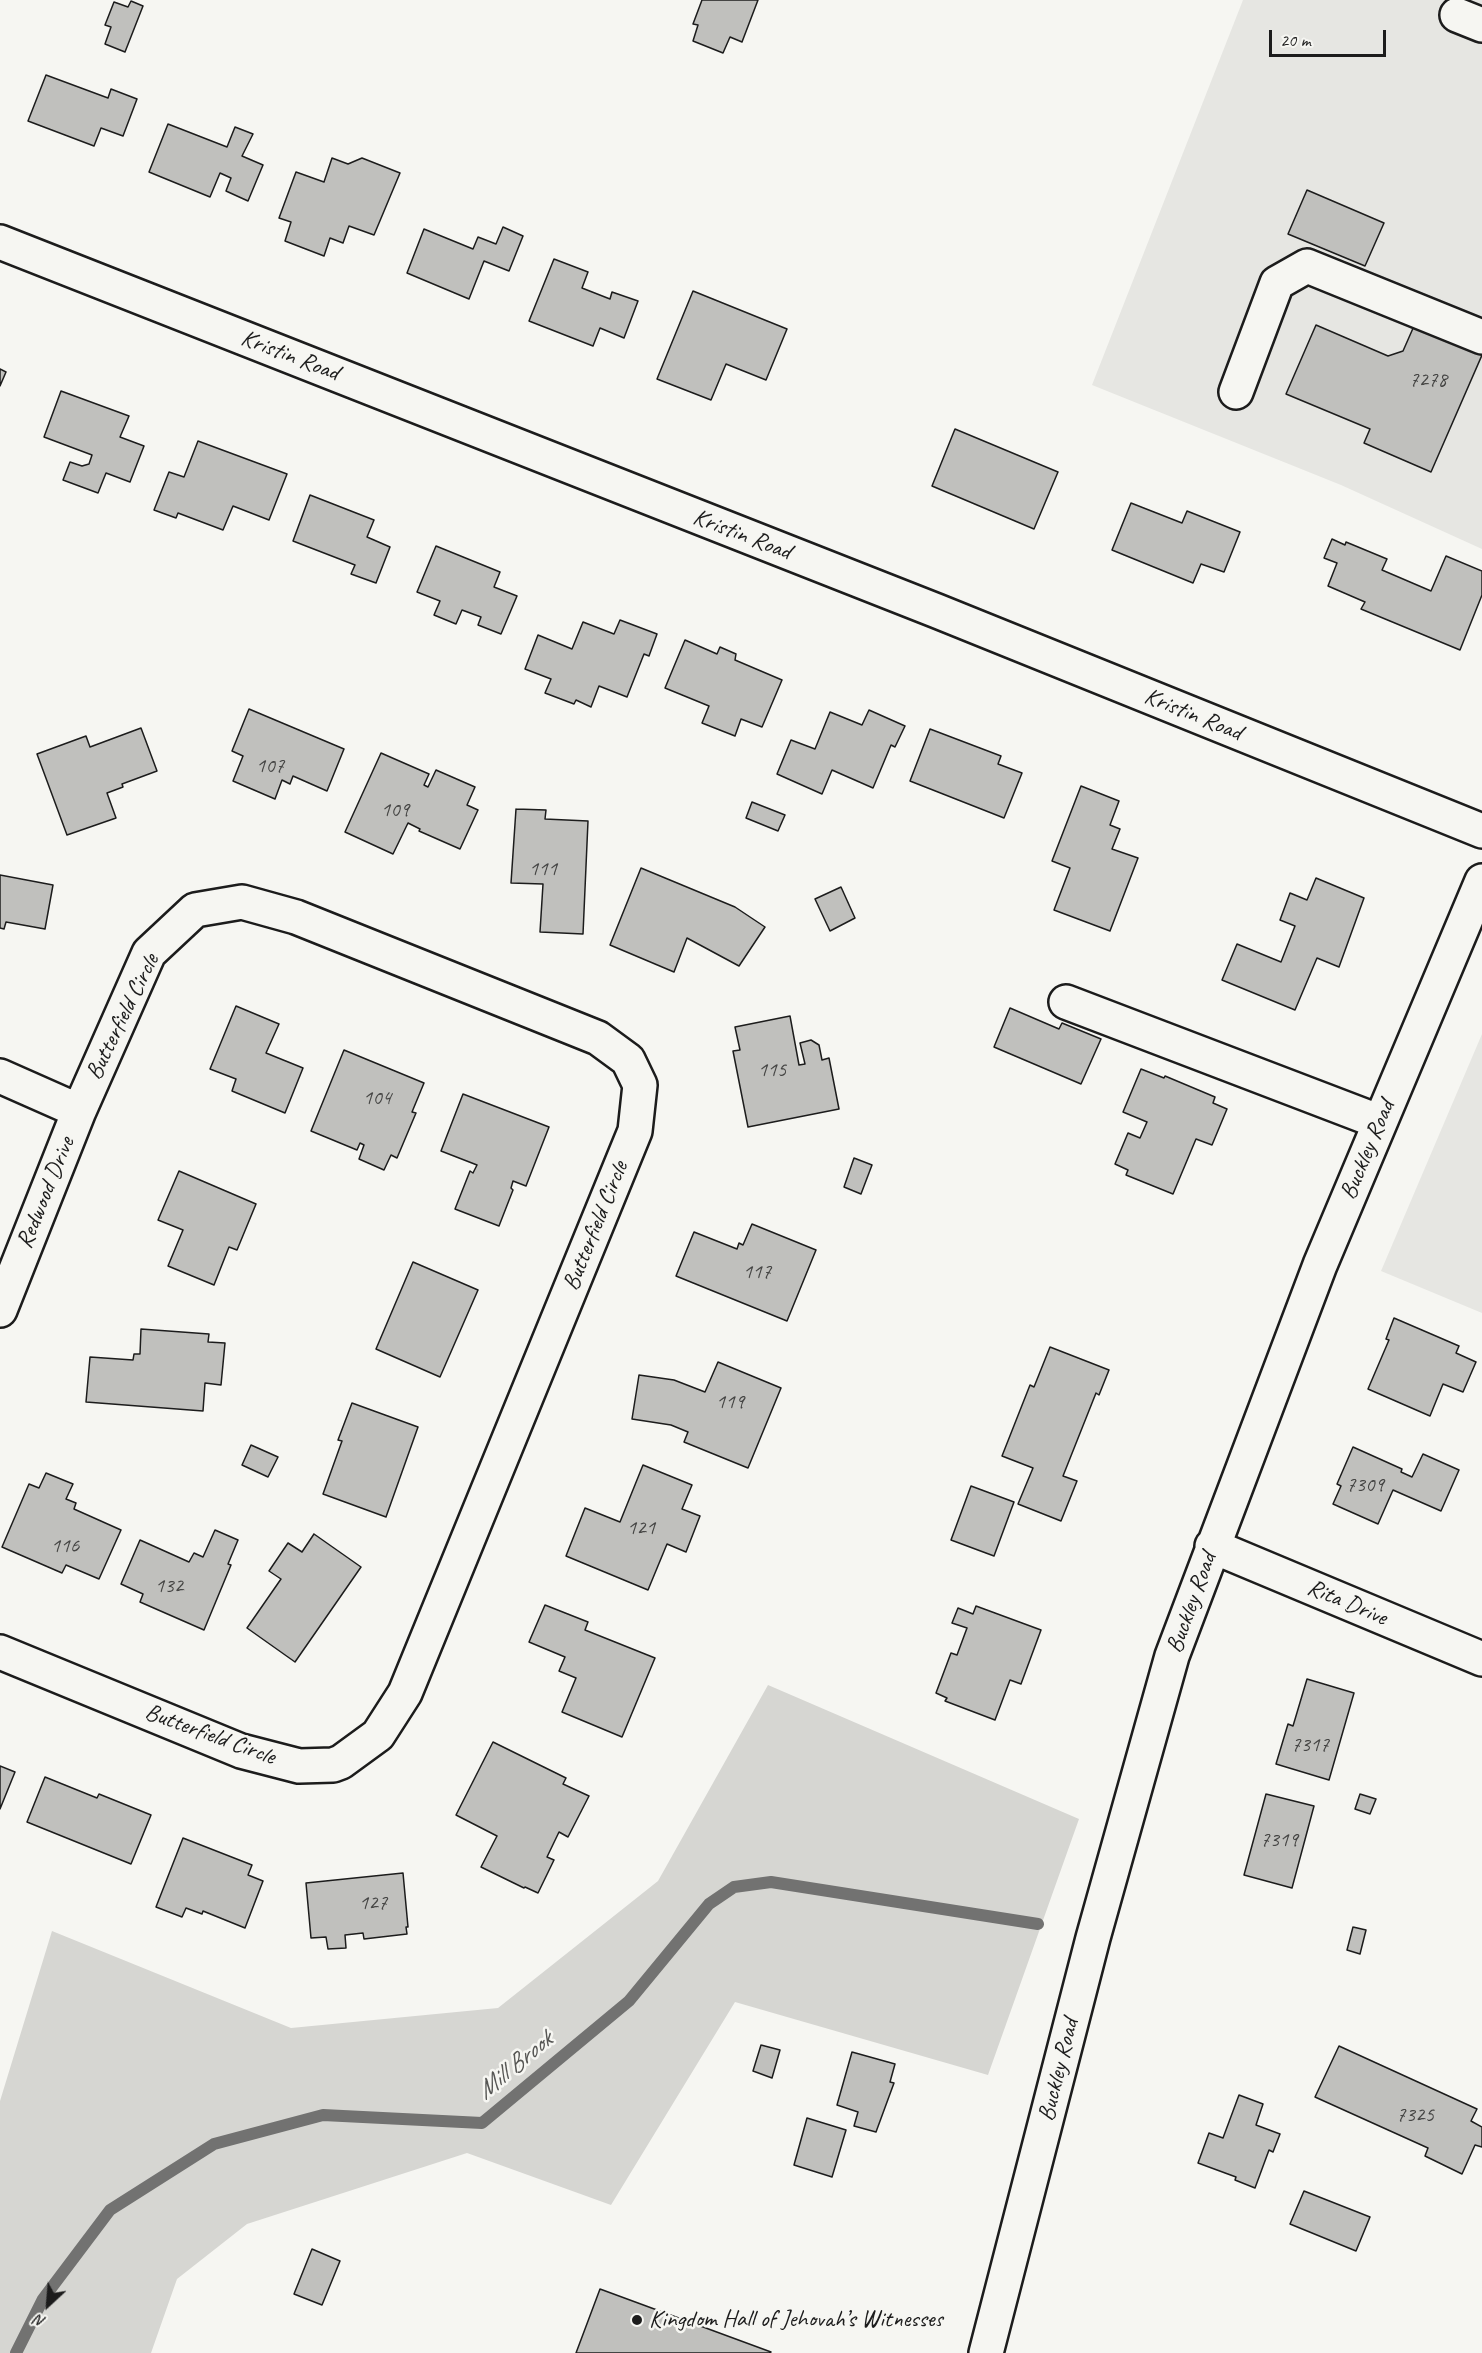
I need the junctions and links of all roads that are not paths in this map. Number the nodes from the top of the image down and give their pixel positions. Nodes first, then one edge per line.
1 (0, 242) edge
2 (1482, 337) edge
3 (1236, 392) dead end
4 (1482, 831) edge
5 (1478, 901) edge
6 (1066, 1002) dead end
7 (0, 1076) edge
8 (79, 1111) junction
9 (1380, 1122) junction
10 (0, 1310) edge
11 (1212, 1546) junction
12 (0, 1652) edge
13 (1482, 1659) edge
14 (986, 2353) edge

1 - 4 street, Kristin Road
2 - 3 street
5 - 9 street, Buckley Road
6 - 9 street
7 - 8 street, Butterfield Circle
8 - 10 street, Redwood Drive
8 - 12 street, Butterfield Circle
9 - 11 street, Buckley Road
11 - 13 street, Rita Drive
11 - 14 street, Buckley Road

